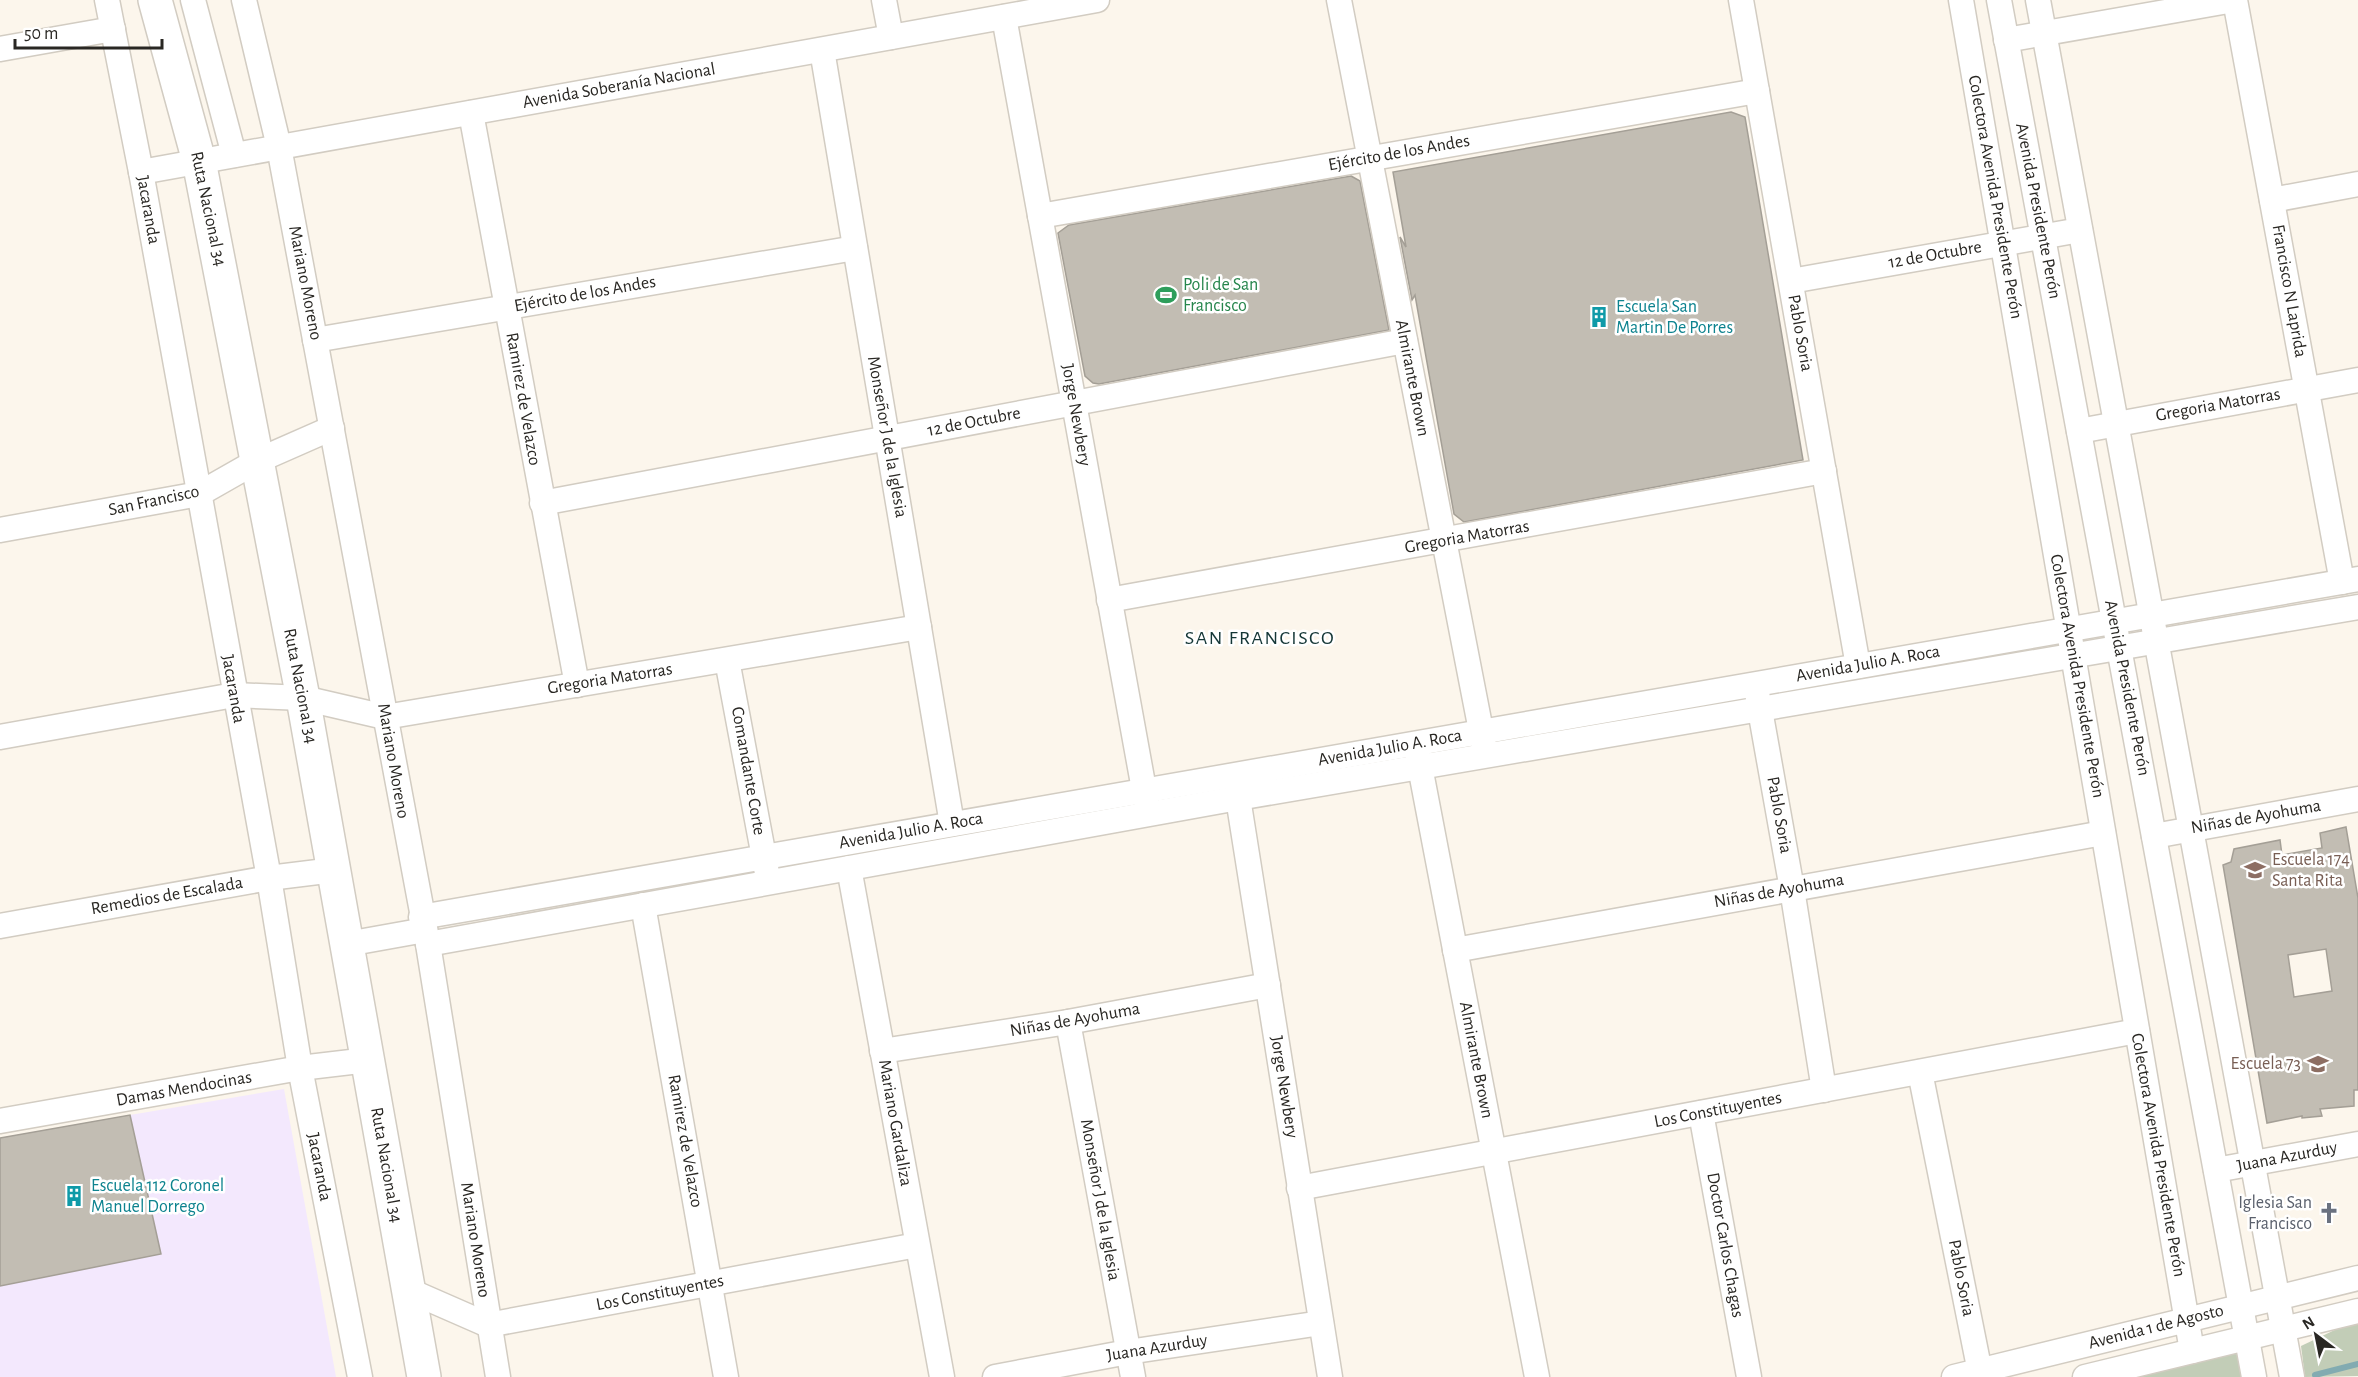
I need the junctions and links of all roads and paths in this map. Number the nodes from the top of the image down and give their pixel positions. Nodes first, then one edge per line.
1 (107, 0) edge
2 (155, 0) edge
3 (193, 0) edge
4 (244, 0) edge
5 (884, 0) edge
6 (1097, 0) edge
7 (1339, 0) edge
8 (1742, 0) edge
9 (1961, 0) edge
10 (1999, 0) edge
11 (2038, 0) edge
12 (2235, 0) edge
13 (1005, 17) junction
14 (113, 30) junction
15 (2044, 33) junction
16 (891, 37) junction
17 (2006, 40) junction
18 (0, 49) edge
19 (822, 50) junction
20 (1757, 91) junction
21 (471, 112) junction
22 (279, 147) junction
23 (234, 155) junction
24 (1370, 159) junction
25 (199, 161) junction
26 (141, 172) junction
27 (2358, 184) edge
28 (2272, 200) junction
29 (1040, 216) junction
30 (2080, 230) junction
31 (2043, 236) junction
32 (2003, 243) junction
33 (855, 248) junction
34 (1791, 281) junction
35 (507, 308) junction
36 (315, 340) junction
37 (1405, 341) junction
38 (2358, 380) edge
39 (2307, 389) junction
40 (1074, 403) junction
41 (2116, 424) junction
42 (332, 428) junction
43 (2079, 431) junction
44 (887, 438) junction
45 (257, 461) junction
46 (1824, 471) junction
47 (199, 494) junction
48 (542, 503) junction
49 (0, 530) edge
50 (1444, 541) junction
51 (2350, 580) edge
52 (1109, 600) junction
53 (2358, 608) edge
54 (2151, 615) junction
55 (2114, 621) junction
56 (919, 627) junction
57 (2068, 629) junction
58 (2156, 642) junction
59 (2119, 648) junction
60 (2073, 656) junction
61 (727, 660) junction
62 (1858, 666) junction
63 (1755, 683) junction
64 (577, 685) junction
65 (234, 695) junction
66 (303, 698) junction
67 (1760, 710) junction
68 (386, 717) junction
69 (1481, 732) junction
70 (0, 737) edge
71 (1415, 743) junction
72 (1486, 756) junction
73 (1420, 767) junction
74 (1143, 791) junction
75 (1238, 798) junction
76 (2358, 799) edge
77 (1149, 814) junction
78 (952, 824) junction
79 (2191, 830) junction
80 (2103, 833) junction
81 (2154, 836) junction
82 (764, 857) junction
83 (849, 868) junction
84 (334, 870) junction
85 (269, 878) junction
86 (768, 883) junction
87 (1792, 889) junction
88 (643, 905) junction
89 (0, 926) edge
90 (425, 930) junction
91 (347, 944) junction
92 (1455, 950) junction
93 (1268, 985) junction
94 (1068, 1023) junction
95 (2137, 1032) junction
96 (882, 1051) junction
97 (368, 1060) junction
98 (300, 1068) junction
99 (1920, 1072) junction
100 (1824, 1090) junction
101 (1701, 1113) junction
102 (0, 1121) edge
103 (2358, 1144) edge
104 (1494, 1151) junction
105 (2252, 1164) junction
106 (2216, 1170) junction
107 (1299, 1188) junction
108 (917, 1245) junction
109 (2358, 1278) edge
110 (710, 1283) junction
111 (408, 1290) junction
112 (2277, 1298) junction
113 (2241, 1306) junction
114 (2358, 1311) edge
115 (2187, 1320) junction
116 (1321, 1323) junction
117 (488, 1325) junction
118 (2283, 1328) junction
119 (2247, 1337) junction
120 (2192, 1351) junction
121 (1128, 1352) junction
122 (1981, 1374) edge
123 (360, 1377) edge
124 (424, 1377) edge
125 (498, 1377) edge
126 (726, 1377) edge
127 (942, 1377) edge
128 (995, 1377) edge
129 (1132, 1377) edge
130 (1330, 1377) edge
131 (1537, 1377) edge
132 (1749, 1377) edge
133 (1954, 1377) edge
134 (2085, 1377) edge
135 (2254, 1377) edge
136 (2292, 1377) edge

1 - 14 street, Jacaranda
2 - 25 highway, Ruta Nacional 34
3 - 23 street
4 - 22 street, Mariano Moreno
5 - 16 street
6 - 13 street, Avenida Soberanía Nacional
7 - 24 street, Almirante Brown
8 - 20 street, Pablo Soria
9 - 32 street, Colectora Avenida Presidente Perón
10 - 17 street, Avenida Presidente Perón
11 - 15 street, Avenida Presidente Perón
12 - 15 street
12 - 28 street, Francisco N Laprida
13 - 16 street, Avenida Soberanía Nacional
13 - 29 street, Jorge Newbery
14 - 18 street
14 - 26 street, Jacaranda
15 - 17 street
15 - 30 street, Avenida Presidente Perón
16 - 19 street, Avenida Soberanía Nacional
17 - 31 street, Avenida Presidente Perón
19 - 21 street, Avenida Soberanía Nacional
19 - 33 street, Monseñor J de la Iglesia
20 - 24 street, Ejército de los Andes
20 - 34 street, Pablo Soria
21 - 22 street, Avenida Soberanía Nacional
21 - 35 street, Ramirez de Velazco
22 - 23 street, Avenida Soberanía Nacional
22 - 36 street, Mariano Moreno
23 - 25 street, Avenida Soberanía Nacional
24 - 29 street, Ejército de los Andes
24 - 37 street, Almirante Brown
25 - 26 street, Avenida Soberanía Nacional
25 - 45 highway, Ruta Nacional 34
26 - 47 street, Jacaranda
27 - 28 street
28 - 39 street, Francisco N Laprida
29 - 40 street, Jorge Newbery
30 - 31 street, 12 de Octubre
30 - 41 street, Avenida Presidente Perón
31 - 32 street, 12 de Octubre
31 - 43 street, Avenida Presidente Perón
32 - 34 street, 12 de Octubre
32 - 57 street, Colectora Avenida Presidente Perón
33 - 35 street, Ejército de los Andes
33 - 44 street, Monseñor J de la Iglesia
34 - 46 street, Pablo Soria
35 - 36 street, Ejército de los Andes
35 - 48 street, Ramirez de Velazco
36 - 42 street, Mariano Moreno
37 - 40 street, 12 de Octubre
37 - 50 street, Almirante Brown
38 - 39 street, Gregoria Matorras
39 - 41 street, Gregoria Matorras
39 - 51 street, Francisco N Laprida
40 - 44 street, 12 de Octubre
40 - 52 street, Jorge Newbery
41 - 43 street, Gregoria Matorras
41 - 54 street, Avenida Presidente Perón
42 - 45 street, San Francisco
42 - 68 street, Mariano Moreno
43 - 55 street, Avenida Presidente Perón
44 - 48 street, 12 de Octubre
44 - 56 street, Monseñor J de la Iglesia
45 - 47 street, San Francisco
45 - 66 highway, Ruta Nacional 34
46 - 50 street, Gregoria Matorras
46 - 62 street, Pablo Soria
47 - 49 street, San Francisco
47 - 65 street, Jacaranda
48 - 64 street, Ramirez de Velazco
50 - 52 street, Gregoria Matorras
50 - 69 street, Almirante Brown
51 - 54 street, Avenida Julio A. Roca
52 - 74 street, Jorge Newbery
53 - 58 street, Avenida Julio A. Roca
54 - 55 street, Avenida Julio A. Roca
54 - 58 street, Avenida Presidente Perón
55 - 57 street, Avenida Julio A. Roca
55 - 59 street, Avenida Presidente Perón
56 - 61 street, Gregoria Matorras
56 - 78 street, Monseñor J de la Iglesia
57 - 60 street, Colectora Avenida Presidente Perón
57 - 62 street, Avenida Julio A. Roca
58 - 59 street, Avenida Julio A. Roca
58 - 79 street, Avenida Presidente Perón
59 - 60 street, Avenida Julio A. Roca
59 - 81 street, Avenida Presidente Perón
60 - 67 street, Avenida Julio A. Roca
60 - 80 street, Colectora Avenida Presidente Perón
61 - 64 street, Gregoria Matorras
61 - 82 street, Comandante Corte
62 - 63 street, Avenida Julio A. Roca
63 - 67 street, Pablo Soria
63 - 69 street, Avenida Julio A. Roca
64 - 68 street, Gregoria Matorras
65 - 66 street, Gregoria Matorras
65 - 70 street, Gregoria Matorras
65 - 85 street, Jacaranda
66 - 68 street, Gregoria Matorras
66 - 84 highway, Ruta Nacional 34
67 - 72 street, Avenida Julio A. Roca
67 - 87 street, Pablo Soria
68 - 90 street, Mariano Moreno
69 - 71 street, Avenida Julio A. Roca
69 - 72 street, Almirante Brown
71 - 73 street, Almirante Brown
71 - 74 street, Avenida Julio A. Roca
72 - 73 street, Avenida Julio A. Roca
73 - 75 street, Avenida Julio A. Roca
73 - 92 street, Almirante Brown
74 - 77 street, Jorge Newbery
74 - 78 street, Avenida Julio A. Roca
75 - 77 street, Avenida Julio A. Roca
75 - 93 street, Jorge Newbery
76 - 79 street, Niñas de Ayohuma
77 - 83 street, Avenida Julio A. Roca
78 - 82 street, Avenida Julio A. Roca
79 - 81 street, Niñas de Ayohuma
79 - 105 street, Avenida Presidente Perón
80 - 87 street, Niñas de Ayohuma
80 - 95 street, Colectora Avenida Presidente Perón
81 - 106 street, Avenida Presidente Perón
82 - 86 street, Comandante Corte
82 - 90 street, Avenida Julio A. Roca
83 - 86 street, Avenida Julio A. Roca
83 - 96 street, Mariano Gardaliza
84 - 85 street, Remedios de Escalada
84 - 91 highway, Ruta Nacional 34
85 - 89 street, Remedios de Escalada
85 - 98 street, Jacaranda
86 - 88 street, Avenida Julio A. Roca
87 - 92 street, Niñas de Ayohuma
87 - 100 street, Pablo Soria
88 - 90 street, Avenida Julio A. Roca
88 - 110 street, Ramirez de Velazco
90 - 91 street
90 - 117 street, Mariano Moreno
91 - 97 highway, Ruta Nacional 34
92 - 104 street, Almirante Brown
93 - 94 street, Niñas de Ayohuma
93 - 107 street, Jorge Newbery
94 - 96 street, Niñas de Ayohuma
94 - 121 street, Monseñor J de la Iglesia
95 - 99 street, Los Constituyentes
95 - 115 street, Colectora Avenida Presidente Perón
96 - 108 street, Mariano Gardaliza
97 - 98 street, Damas Mendocinas
97 - 111 highway, Ruta Nacional 34
98 - 102 street, Damas Mendocinas
98 - 123 street, Jacaranda
99 - 100 street, Los Constituyentes
99 - 122 street, Pablo Soria
100 - 101 street, Los Constituyentes
101 - 104 street, Los Constituyentes
101 - 132 street, Doctor Carlos Chagas
103 - 105 street, Juana Azurduy
104 - 107 street, Los Constituyentes
104 - 131 street, Almirante Brown
105 - 106 street, Juana Azurduy
105 - 112 street, Avenida Presidente Perón
106 - 113 street, Avenida Presidente Perón
107 - 116 street, Jorge Newbery
108 - 110 street, Los Constituyentes
108 - 127 street, Mariano Gardaliza
109 - 112 street, Avenida 1 de Agosto
110 - 117 street, Los Constituyentes
110 - 126 street, Ramirez de Velazco
111 - 117 street
111 - 124 highway, Ruta Nacional 34
112 - 113 street, Avenida 1 de Agosto
112 - 118 street, Avenida Presidente Perón
113 - 115 street, Avenida 1 de Agosto
113 - 119 street, Avenida Presidente Perón
114 - 118 street, Avenida 1 de Agosto
115 - 120 street, Colectora Avenida Presidente Perón
115 - 122 street, Avenida 1 de Agosto
116 - 121 street, Juana Azurduy
116 - 130 street, Jorge Newbery
117 - 125 street, Mariano Moreno
118 - 119 street, Avenida 1 de Agosto
118 - 136 street, Avenida Presidente Perón
119 - 120 street, Avenida 1 de Agosto
119 - 135 street, Avenida Presidente Perón
120 - 134 street, Avenida 1 de Agosto
121 - 128 street, Juana Azurduy
121 - 129 street, Monseñor J de la Iglesia
122 - 133 street, Avenida 1 de Agosto

